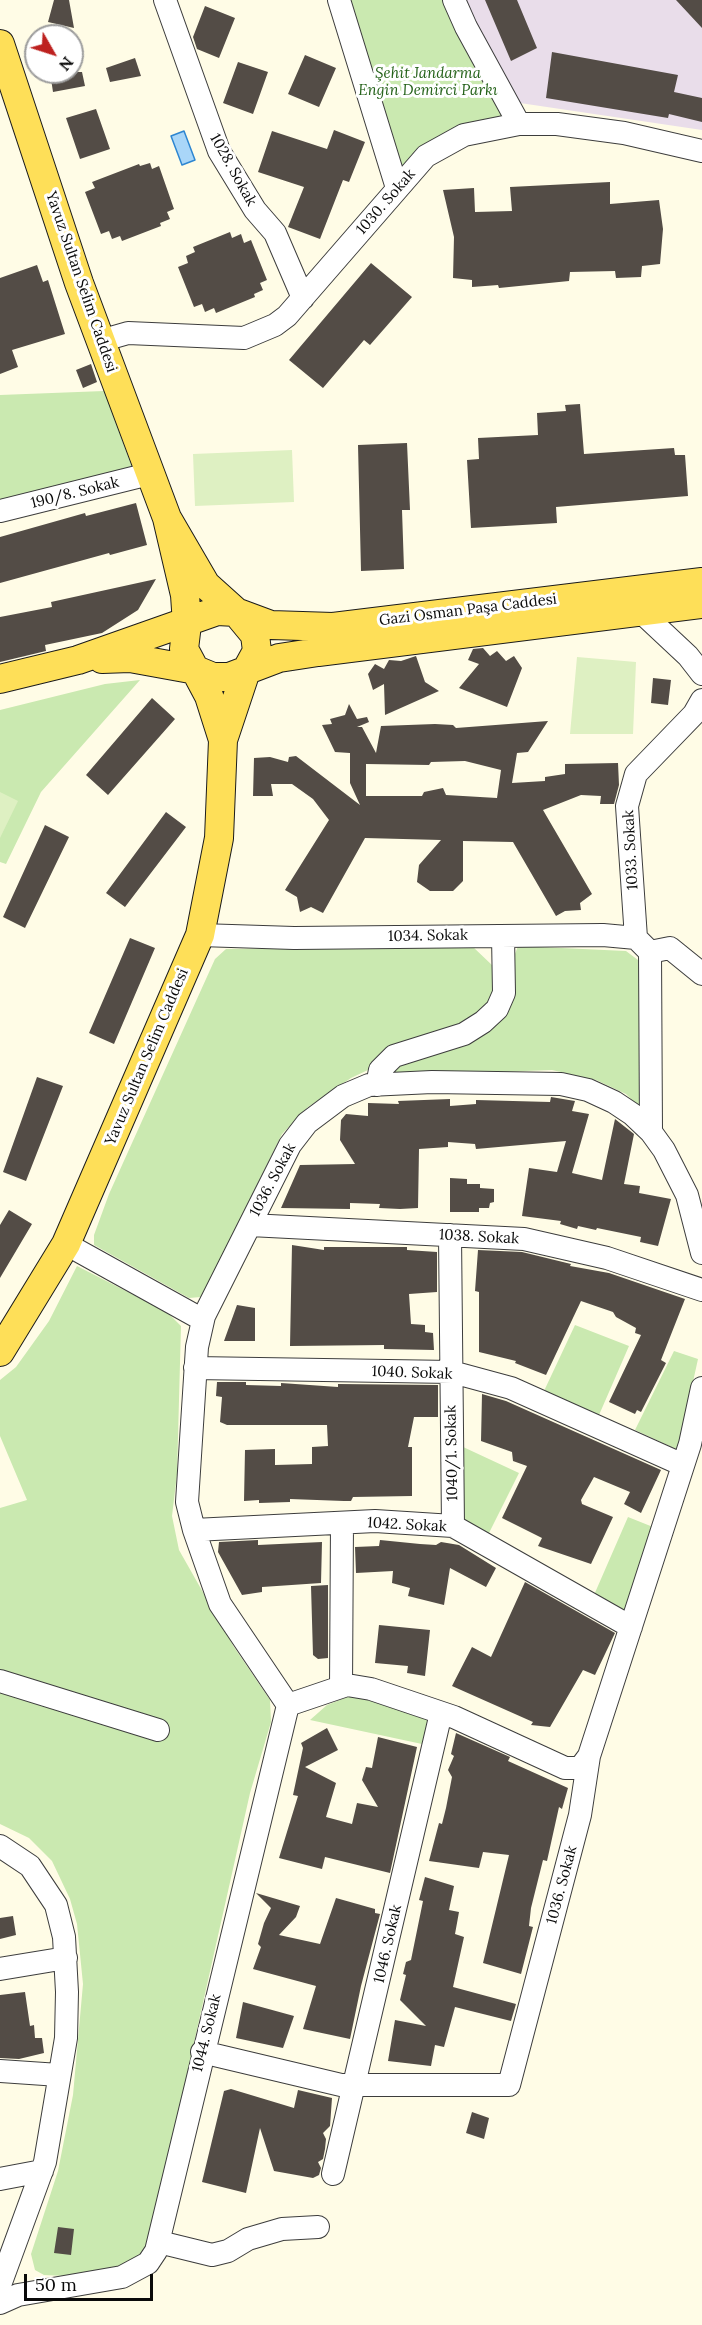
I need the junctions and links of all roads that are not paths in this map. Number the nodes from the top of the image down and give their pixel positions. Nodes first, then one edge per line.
1 (165, 0) edge
2 (339, 0) edge
3 (454, 0) edge
4 (0, 44) edge
5 (519, 124) junction
6 (702, 151) edge
7 (397, 188) junction
8 (303, 298) junction
9 (100, 341) junction
10 (149, 474) junction
11 (0, 511) edge
12 (167, 518) junction
13 (702, 582) edge
14 (702, 604) edge
15 (236, 612) junction
16 (641, 612) junction
17 (187, 624) junction
18 (78, 660) junction
19 (196, 670) junction
20 (246, 671) junction
21 (702, 674) edge
22 (0, 679) edge
23 (698, 707) edge
24 (223, 740) junction
25 (200, 935) junction
26 (503, 936) junction
27 (643, 945) junction
28 (702, 974) edge
29 (377, 1085) junction
30 (651, 1132) junction
31 (250, 1224) junction
32 (450, 1235) junction
33 (66, 1245) junction
34 (702, 1253) edge
35 (702, 1290) edge
36 (202, 1320) junction
37 (0, 1352) edge
38 (195, 1368) junction
39 (452, 1372) junction
40 (702, 1388) edge
41 (683, 1465) junction
42 (342, 1523) junction
43 (453, 1526) junction
44 (194, 1530) junction
45 (631, 1627) junction
46 (0, 1681) edge
47 (341, 1687) junction
48 (288, 1705) junction
49 (441, 1713) junction
50 (158, 1730) dead end
51 (589, 1756) junction
52 (0, 1846) edge
53 (66, 1958) junction
54 (0, 1969) edge
55 (202, 2052) junction
56 (0, 2072) edge
57 (59, 2074) junction
58 (355, 2086) junction
59 (42, 2171) junction
60 (333, 2174) dead end
61 (0, 2179) edge
62 (318, 2227) dead end
63 (159, 2242) junction
64 (0, 2285) edge
65 (0, 2303) edge

1 - 8 street, 1028. Sokak
2 - 7 street
3 - 5 street
4 - 9 main road, Yavuz Sultan Selim Caddesi
5 - 6 street, 1030. Sokak
5 - 7 street, 1030. Sokak
7 - 8 street, 1030. Sokak
8 - 9 street, 1030. Sokak
9 - 10 main road, Yavuz Sultan Selim Caddesi
10 - 11 street, 190/8. Sokak
10 - 12 main road, Yavuz Sultan Selim Caddesi
12 - 15 main road, Yavuz Sultan Selim Caddesi
12 - 17 main road, Yavuz Sultan Selim Caddesi
13 - 15 main road, Gazi Osman Paşa Caddesi
14 - 16 main road, Gazi Osman Paşa Caddesi
15 - 17 main road
15 - 20 main road
16 - 20 main road, Gazi Osman Paşa Caddesi
16 - 21 street
17 - 18 main road
17 - 19 main road, Yavuz Sultan Selim Caddesi
18 - 19 main road
18 - 22 main road
19 - 20 main road
19 - 24 main road, Yavuz Sultan Selim Caddesi
20 - 24 main road
23 - 27 street, 1033. Sokak
24 - 25 main road, Yavuz Sultan Selim Caddesi
25 - 26 street, 1034. Sokak
25 - 33 main road, Yavuz Sultan Selim Caddesi
26 - 27 street, 1034. Sokak
26 - 29 street
27 - 28 street, 1034. Sokak
27 - 30 street, 1033. Sokak
29 - 30 street, 1036. Sokak
29 - 31 street, 1036. Sokak
30 - 34 street, 1036. Sokak
31 - 32 street, 1038. Sokak
31 - 36 street, 1036. Sokak
32 - 35 street, 1038. Sokak
32 - 39 street, 1040/1. Sokak
33 - 36 street
33 - 37 main road, Yavuz Sultan Selim Caddesi
36 - 38 street, 1036. Sokak
38 - 39 street, 1040. Sokak
38 - 44 street, 1036. Sokak
39 - 41 street, 1040. Sokak
39 - 43 street, 1040/1. Sokak
40 - 41 street, 1036. Sokak
41 - 45 street, 1036. Sokak
42 - 43 street, 1042. Sokak
42 - 44 street, 1042. Sokak
42 - 47 street
43 - 45 street, 1042. Sokak
44 - 48 street, 1036. Sokak
45 - 51 street, 1036. Sokak
46 - 50 street
47 - 48 street
47 - 49 street
48 - 55 street, 1044. Sokak
49 - 51 street
49 - 58 street, 1046. Sokak
51 - 58 street, 1036. Sokak
52 - 53 street
53 - 54 street
53 - 57 street
55 - 58 street, 1036. Sokak
55 - 63 street, 1044. Sokak
56 - 57 street
57 - 59 street
58 - 60 street, 1046. Sokak
59 - 61 street
59 - 64 street
62 - 63 street
63 - 65 street, 1044. Sokak

